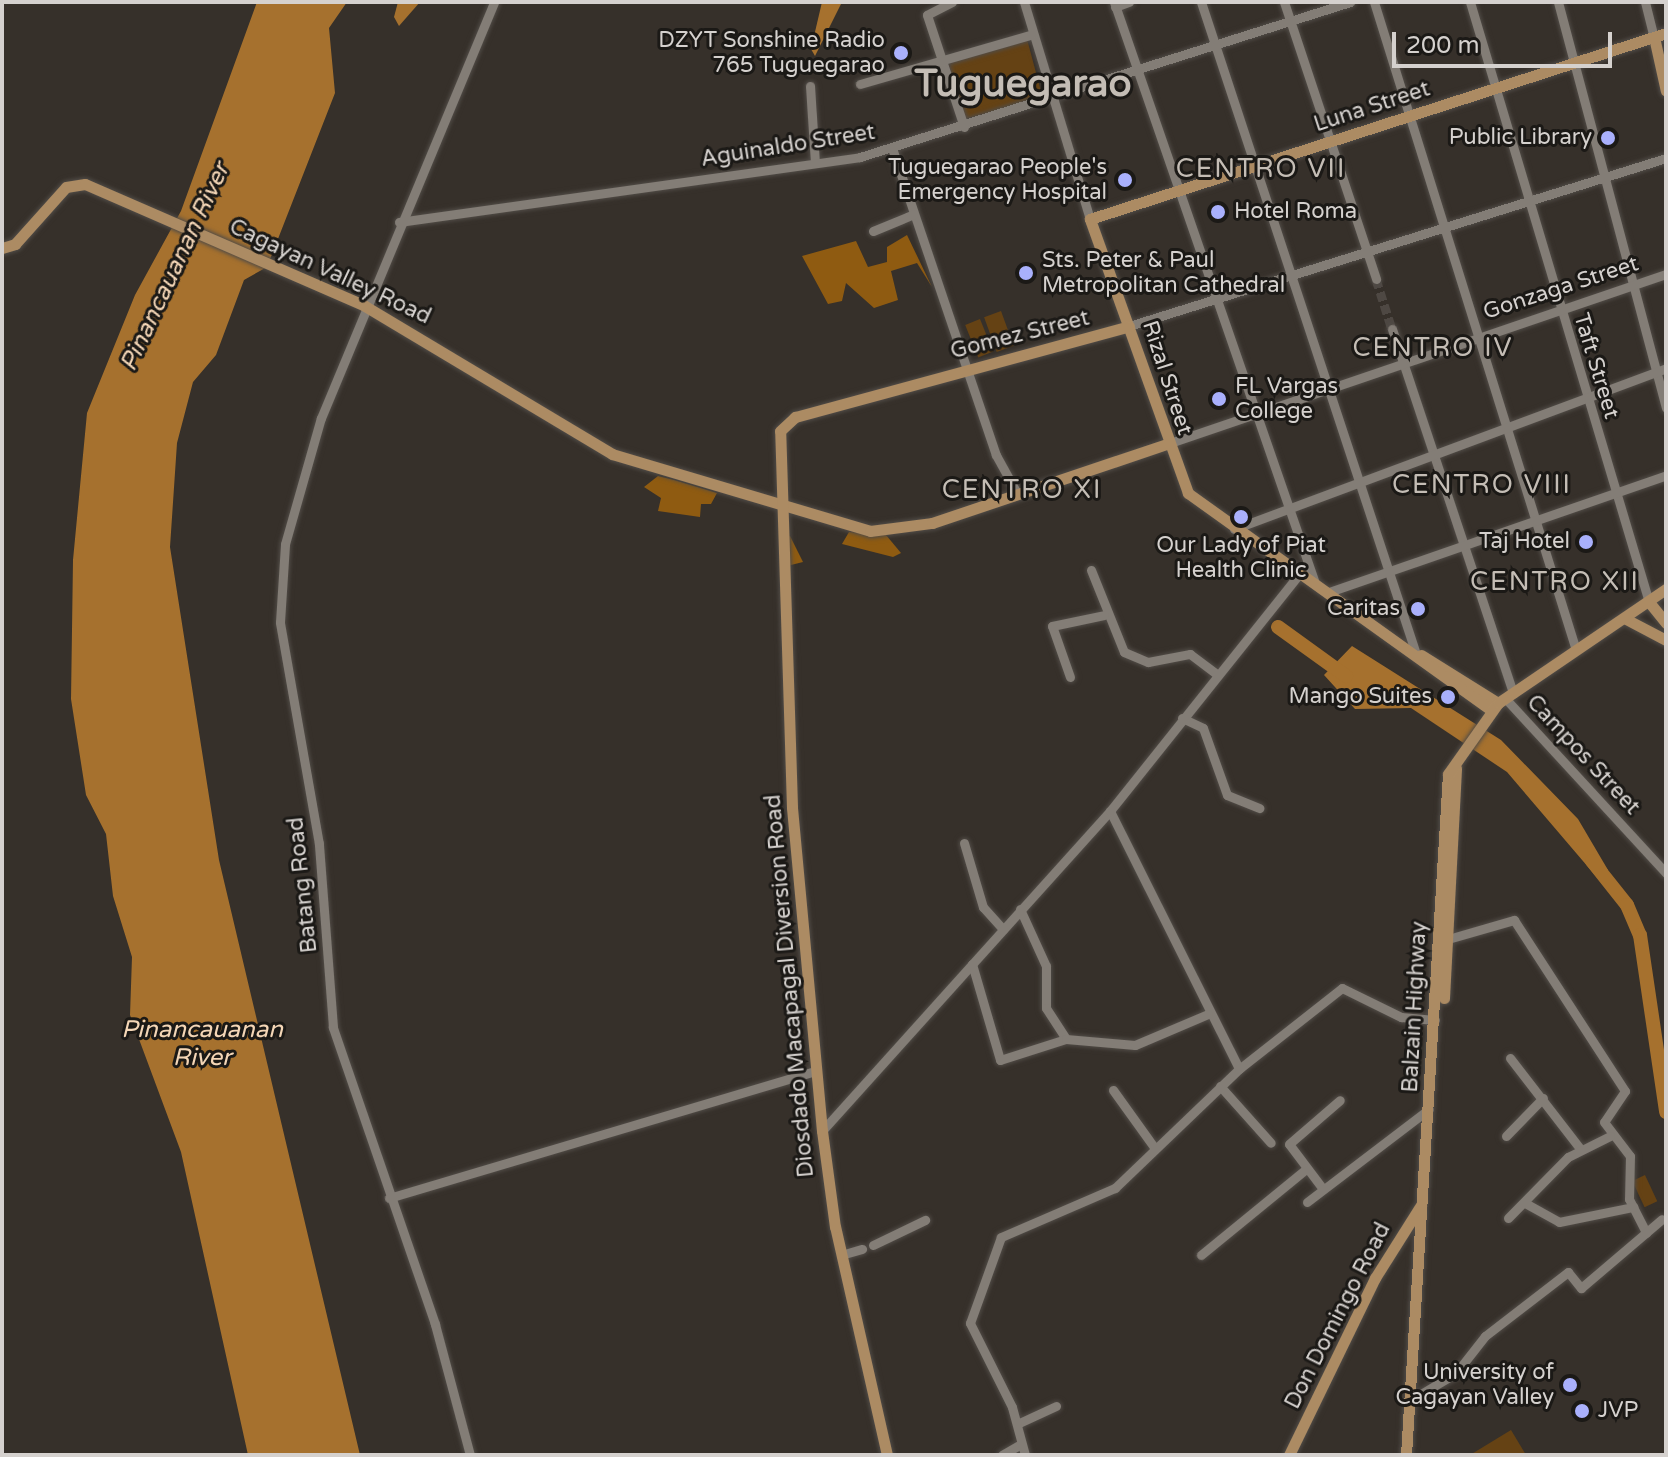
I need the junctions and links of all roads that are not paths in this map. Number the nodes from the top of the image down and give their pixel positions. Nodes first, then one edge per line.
1 (494, 2) edge
2 (952, 2) edge
3 (1024, 2) edge
4 (1129, 2) edge
5 (1201, 2) edge
6 (1284, 2) edge
7 (1350, 2) edge
8 (1374, 2) edge
9 (1470, 2) edge
10 (1558, 2) edge
11 (1645, 2) edge
12 (1114, 4) edge
13 (1289, 20) junction
14 (1666, 33) edge
15 (1033, 34) junction
16 (1654, 37) junction
17 (1216, 46) junction
18 (940, 59) junction
19 (1575, 62) junction
20 (1137, 72) junction
21 (860, 84) dead end
22 (810, 86) dead end
23 (1497, 87) junction
24 (1666, 91) edge
25 (1052, 99) junction
26 (1411, 115) junction
27 (964, 127) junction
28 (1332, 141) junction
29 (892, 148) junction
30 (1666, 158) edge
31 (815, 163) junction
32 (1258, 165) junction
33 (1604, 179) junction
34 (1178, 192) junction
35 (1528, 203) junction
36 (914, 214) junction
37 (1090, 219) junction
38 (399, 222) junction
39 (1446, 230) junction
40 (873, 231) dead end
41 (2, 248) edge
42 (1367, 254) junction
43 (1666, 274) edge
44 (1294, 276) junction
45 (1376, 279) tunnel mouth
46 (1633, 286) junction
47 (1214, 301) junction
48 (365, 306) junction
49 (1560, 309) junction
50 (1129, 326) junction
51 (1392, 329) tunnel mouth
52 (1478, 336) junction
53 (1402, 360) junction
54 (967, 370) junction
55 (1661, 370) edge
56 (1331, 385) junction
57 (1587, 396) junction
58 (1666, 408) edge
59 (1253, 413) junction
60 (1505, 428) junction
61 (1167, 444) junction
62 (1434, 454) junction
63 (1666, 475) edge
64 (1362, 481) junction
65 (1017, 493) junction
66 (1616, 493) junction
67 (783, 507) junction
68 (1286, 509) junction
69 (1534, 520) junction
70 (1232, 529) junction
71 (1465, 544) junction
72 (1091, 570) dead end
73 (1390, 571) junction
74 (1300, 573) junction
75 (1315, 583) junction
76 (1666, 589) edge
77 (1329, 592) junction
78 (1649, 602) junction
79 (1104, 615) junction
80 (1624, 618) junction
81 (1666, 623) edge
82 (1666, 640) edge
83 (1576, 650) junction
84 (1418, 653) junction
85 (1215, 673) junction
86 (1070, 677) dead end
87 (1498, 705) junction
88 (1182, 718) junction
89 (1457, 759) junction
90 (1259, 808) dead end
91 (1110, 811) junction
92 (964, 843) dead end
93 (1666, 873) edge
94 (1020, 909) junction
95 (1003, 929) junction
96 (1448, 939) junction
97 (972, 964) junction
98 (1208, 1014) junction
99 (1435, 1020) junction
100 (1066, 1039) junction
101 (1510, 1058) dead end
102 (1239, 1069) junction
103 (816, 1071) junction
104 (1220, 1086) junction
105 (1113, 1090) dead end
106 (1543, 1098) junction
107 (1340, 1100) dead end
108 (1429, 1109) junction
109 (822, 1131) junction
110 (1506, 1136) dead end
111 (1610, 1136) junction
112 (1271, 1143) dead end
113 (1154, 1147) junction
114 (1581, 1150) junction
115 (1306, 1169) junction
116 (1323, 1189) junction
117 (389, 1198) junction
118 (1307, 1202) dead end
119 (1525, 1203) junction
120 (1425, 1205) junction
121 (1633, 1207) junction
122 (1508, 1218) dead end
123 (1662, 1219) dead end
124 (925, 1220) dead end
125 (1646, 1233) junction
126 (873, 1245) dead end
127 (862, 1249) dead end
128 (841, 1255) junction
129 (1201, 1255) dead end
130 (1409, 1401) junction
131 (1056, 1406) dead end
132 (1017, 1424) junction
133 (1021, 1444) junction
134 (470, 1455) edge
135 (887, 1455) edge
136 (1002, 1455) edge
137 (1025, 1455) edge
138 (1289, 1455) edge
139 (1406, 1455) edge

1 - 38 street
2 - 18 street
3 - 15 street, Rizal Street
4 - 12 street
5 - 17 street
6 - 13 street
7 - 13 street, Aguinaldo Street
8 - 26 street
9 - 23 street, Taft Street
10 - 19 street
11 - 16 street
12 - 20 street
13 - 17 street, Aguinaldo Street
13 - 28 street
14 - 16 main road, Luna Street
15 - 18 street
15 - 25 street, Rizal Street
16 - 19 main road, Luna Street
16 - 24 main road
17 - 20 street, Aguinaldo Street
17 - 32 street
18 - 21 street
18 - 27 street
19 - 23 main road, Luna Street
19 - 33 street
20 - 25 street, Aguinaldo Street
20 - 34 street
22 - 31 street
23 - 26 main road, Luna Street
23 - 35 street, Taft Street
25 - 27 street, Aguinaldo Street
25 - 37 street, Rizal Street
26 - 28 main road, Luna Street
26 - 39 street
27 - 29 street, Aguinaldo Street
28 - 32 main road, Luna Street
28 - 42 street
29 - 31 street, Aguinaldo Street
29 - 36 street
30 - 33 street, Gomez Street
31 - 38 street, Aguinaldo Street
32 - 34 main road, Luna Street
32 - 44 street
33 - 35 street, Gomez Street
33 - 46 street
34 - 37 main road, Luna Street
34 - 47 street
35 - 39 street, Gomez Street
35 - 49 street, Taft Street
36 - 40 street
36 - 54 street
37 - 50 main road, Rizal Street
38 - 48 street
39 - 42 street, Gomez Street
39 - 52 street
41 - 48 main road, Cagayan Valley Road
42 - 44 street, Gomez Street
42 - 45 street
43 - 46 street, Gonzaga Street
44 - 47 street, Gomez Street
44 - 56 street
46 - 49 street, Gonzaga Street
46 - 55 street
47 - 50 street, Gomez Street
47 - 59 street
48 - 67 main road, Cagayan Valley Road
48 - 117 street, Batang Road
49 - 52 street, Gonzaga Street
49 - 57 street, Taft Street
50 - 54 main road, Gomez Street
50 - 61 main road, Rizal Street
51 - 53 street
52 - 53 street, Gonzaga Street
52 - 60 street
53 - 56 street, Gonzaga Street
53 - 62 street
54 - 65 street
54 - 67 main road, Gomez Street
55 - 57 street
55 - 58 street
56 - 59 street, Gonzaga Street
56 - 64 street
57 - 60 street
57 - 66 street, Taft Street
59 - 61 street, Gonzaga Street
59 - 68 street
60 - 62 street
60 - 69 street
61 - 65 main road, Gonzaga Street
61 - 70 main road, Rizal Street
62 - 64 street
62 - 71 street
63 - 66 street
64 - 68 street
64 - 73 street
65 - 67 main road, Gonzaga Street
66 - 69 street
66 - 78 street, Taft Street
67 - 103 main road, Diosdado Macapagal Diversion Road
68 - 70 street
68 - 75 street
69 - 71 street
69 - 83 street
70 - 74 main road, Rizal Street
71 - 73 street
71 - 87 street
72 - 79 street
73 - 77 street
73 - 84 street
74 - 75 main road, Rizal Street
74 - 85 street
75 - 77 main road, Rizal Street
76 - 78 main road
77 - 84 main road, Rizal Street
78 - 80 main road
78 - 81 main road
79 - 85 street
79 - 86 street
80 - 82 main road
80 - 83 main road
83 - 87 main road
84 - 87 main road, Rizal Street
85 - 88 street
87 - 89 main road, Balzain Highway
87 - 93 street, Campos Street
88 - 90 street
88 - 91 street
89 - 96 main road, Balzain Highway
89 - 99 main road, Balzain Highway
91 - 94 street
91 - 98 street
92 - 95 street
94 - 95 street
94 - 100 street
95 - 97 street
96 - 111 street
96 - 120 main road, Balzain Highway
97 - 100 street
97 - 109 street
98 - 100 street
98 - 102 street
99 - 102 street
99 - 108 main road, Balzain Highway
101 - 106 street
102 - 104 street
103 - 109 main road, Diosdado Macapagal Diversion Road
103 - 117 street
104 - 112 street
104 - 113 street
105 - 113 street
106 - 110 street
106 - 114 street
107 - 115 street
108 - 116 street
108 - 120 main road, Balzain Highway
109 - 128 main road, Diosdado Macapagal Diversion Road
111 - 114 street
111 - 121 street
113 - 132 street
114 - 119 street
115 - 116 street
115 - 129 street
116 - 118 street
117 - 134 street, Batang Road
119 - 121 street
119 - 122 street
120 - 130 main road, Balzain Highway
120 - 138 main road, Don Domingo Road
121 - 125 street
123 - 125 street
124 - 126 street
125 - 130 street
127 - 128 street
128 - 135 main road, Diosdado Macapagal Diversion Road
130 - 139 main road, Balzain Highway
131 - 132 street
132 - 133 street
133 - 136 street
133 - 137 street

